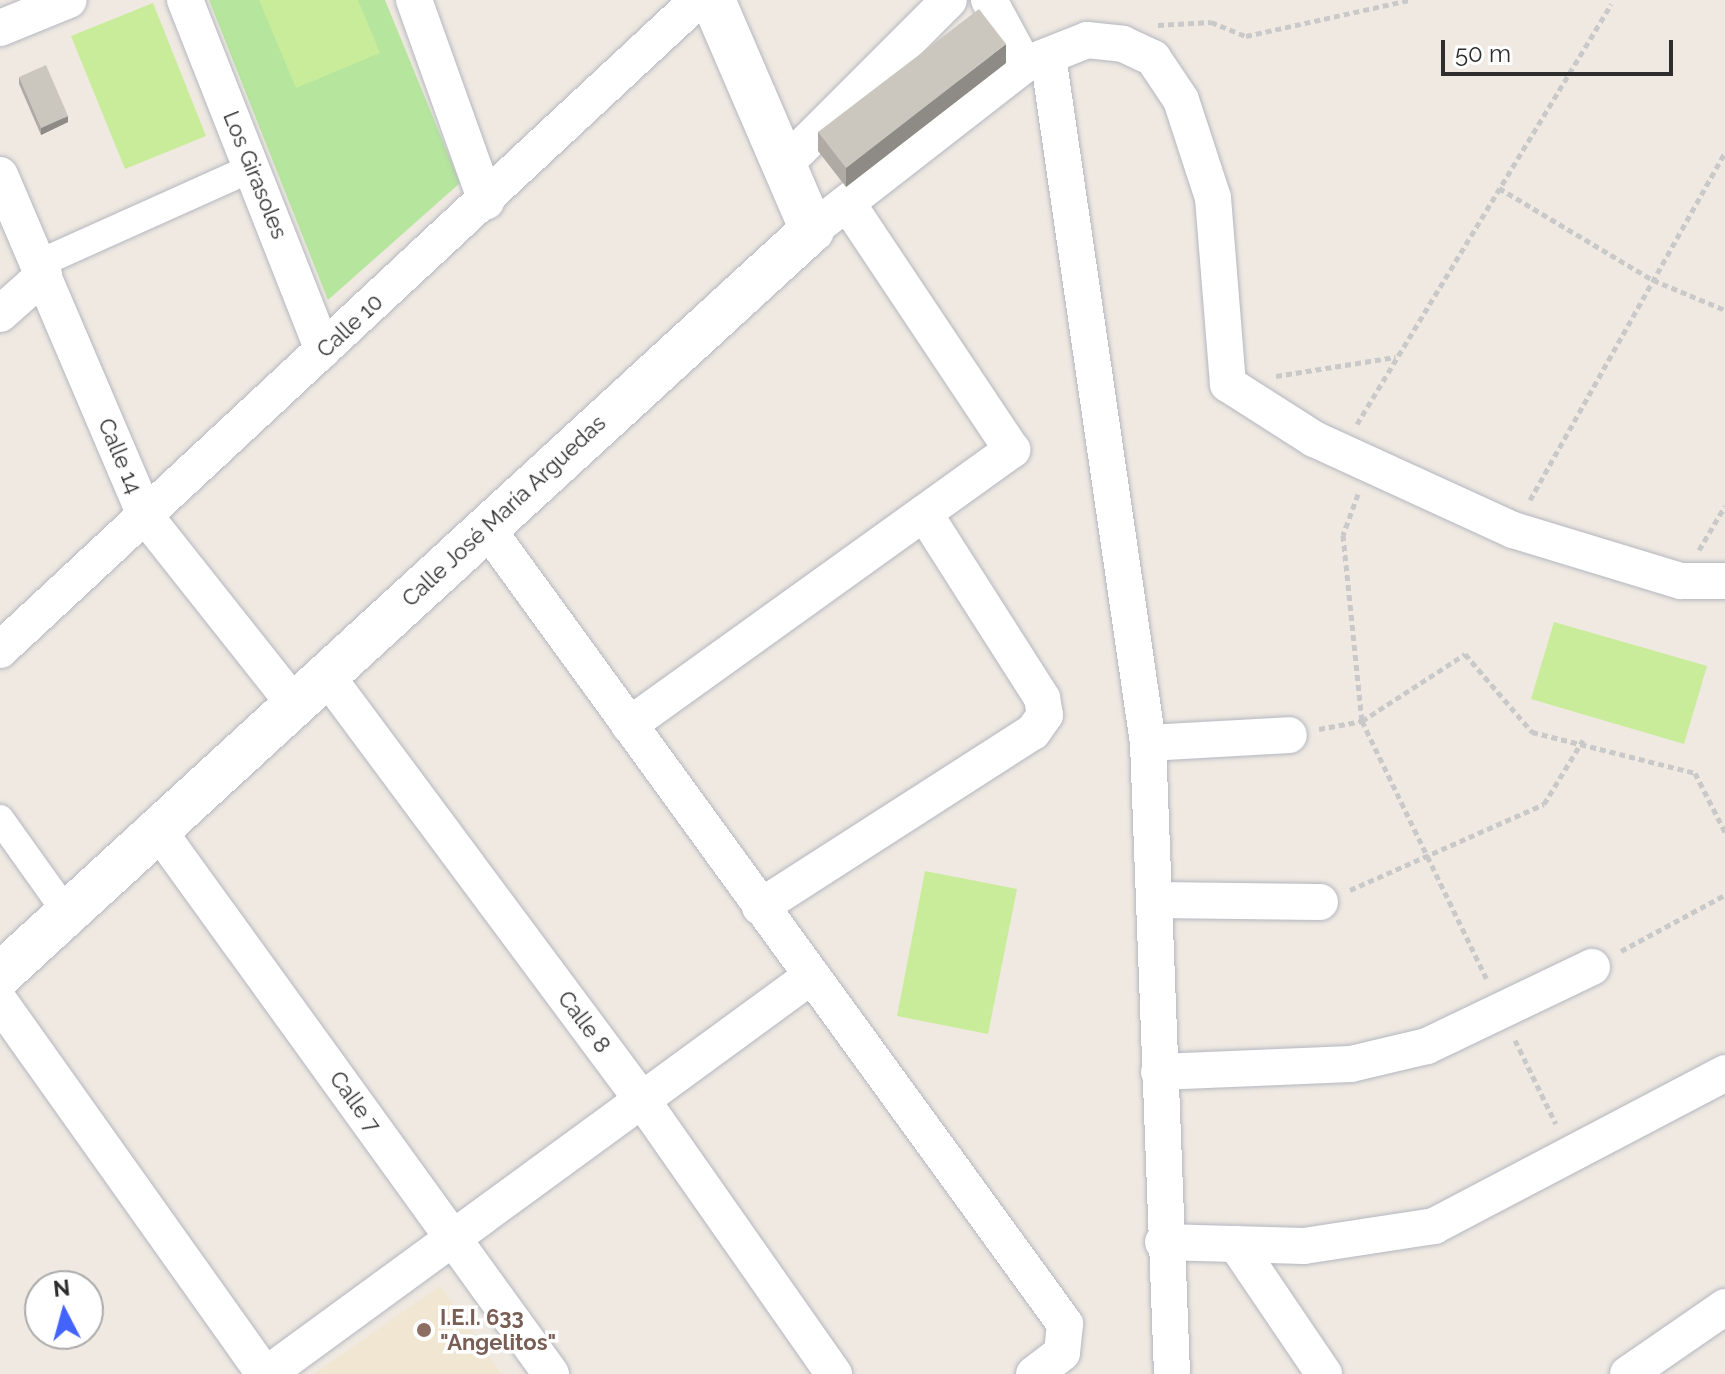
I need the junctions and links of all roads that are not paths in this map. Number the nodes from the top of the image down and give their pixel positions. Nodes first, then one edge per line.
1 (69, 0) edge
2 (185, 0) edge
3 (414, 0) edge
4 (698, 0) edge
5 (713, 0) edge
6 (949, 0) edge
7 (989, 0) edge
8 (0, 28) edge
9 (1036, 60) junction
10 (784, 165) junction
11 (252, 168) junction
12 (0, 175) edge
13 (486, 201) junction
14 (847, 203) junction
15 (812, 230) junction
16 (41, 269) junction
17 (0, 314) edge
18 (323, 350) junction
19 (924, 513) junction
20 (146, 517) junction
21 (486, 527) junction
22 (1725, 581) edge
23 (0, 650) edge
24 (326, 675) junction
25 (294, 704) junction
26 (629, 725) junction
27 (1289, 735) road end
28 (1148, 743) junction
29 (0, 819) edge
30 (158, 830) junction
31 (1155, 900) junction
32 (1320, 902) road end
33 (760, 907) junction
34 (67, 913) junction
35 (1592, 967) road end
36 (0, 975) edge
37 (810, 977) junction
38 (0, 1002) edge
39 (1159, 1072) junction
40 (1725, 1073) edge
41 (642, 1100) junction
42 (453, 1238) junction
43 (1163, 1242) junction
44 (1236, 1244) junction
45 (1725, 1307) edge
46 (265, 1374) edge
47 (551, 1374) edge
48 (834, 1374) edge
49 (1034, 1374) edge
50 (1172, 1374) edge
51 (1324, 1374) edge
52 (1628, 1374) edge

1 - 8 street
2 - 11 street, Los Girasoles
3 - 13 street
4 - 13 street, Calle 10
5 - 10 street
6 - 10 street
7 - 9 street
9 - 14 street, Calle José María Arguedas
9 - 22 street, Calle José María Arguedas
9 - 28 street
10 - 15 street
11 - 16 street
11 - 18 street, Los Girasoles
12 - 16 street, Calle 14
13 - 18 street, Calle 10
14 - 15 street, Calle José María Arguedas
14 - 19 street
15 - 21 street, Calle José María Arguedas
16 - 17 street
16 - 20 street, Calle 14
18 - 20 street, Calle 10
19 - 26 street
19 - 33 street
20 - 23 street, Calle 10
20 - 25 street, Calle 14
21 - 24 street, Calle José María Arguedas
21 - 26 street
24 - 25 street, Calle José María Arguedas
24 - 41 street, Calle 8
25 - 30 street, Calle José María Arguedas
26 - 33 street
27 - 28 street
28 - 31 street
29 - 34 street
30 - 34 street, Calle José María Arguedas
30 - 42 street, Calle 7
31 - 32 street
31 - 39 street
33 - 37 street
34 - 36 street, Calle José María Arguedas
35 - 39 street
37 - 41 street
37 - 49 street
38 - 46 street
39 - 43 street
40 - 44 street
41 - 42 street
41 - 48 street, Calle 8
42 - 46 street
42 - 47 street, Calle 7
43 - 44 street
43 - 50 street
44 - 51 street
45 - 52 street

